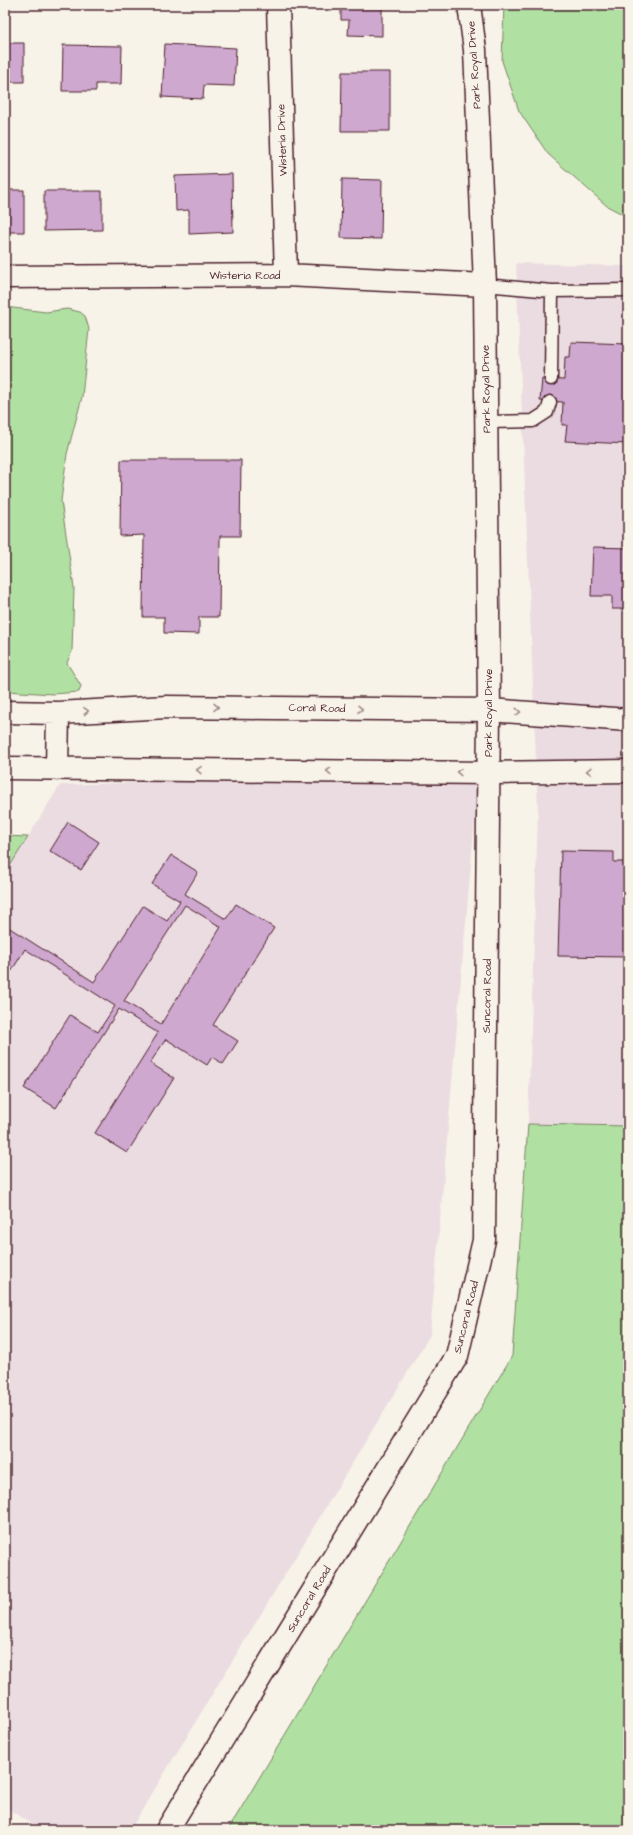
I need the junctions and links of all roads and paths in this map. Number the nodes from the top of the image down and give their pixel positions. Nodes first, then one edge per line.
1 (278, 5) edge
2 (469, 5) edge
3 (286, 275) junction
4 (5, 277) edge
5 (485, 285) junction
6 (552, 290) junction
7 (628, 290) edge
8 (551, 379) dead end
9 (550, 402) dead end
10 (486, 422) junction
11 (489, 710) junction
12 (5, 712) edge
13 (58, 713) junction
14 (628, 720) edge
15 (5, 768) edge
16 (57, 769) junction
17 (628, 771) edge
18 (489, 773) junction
19 (167, 1830) edge

1 - 3 street, Wisteria Drive
2 - 5 street, Park Royal Drive
3 - 4 street, Wisteria Road
3 - 5 street, Wisteria Road
5 - 6 lane
5 - 10 street, Park Royal Drive
6 - 7 lane
6 - 8 lane
9 - 10 lane
10 - 11 street, Park Royal Drive
13 -> 11 street, Coral Road
11 -> 14 street, Coral Road
11 - 18 street, Park Royal Drive
12 - 13 street, Coral Road
13 - 16 street
15 - 16 street
18 -> 16 street
17 -> 18 street
18 - 19 street, Suncoral Road

